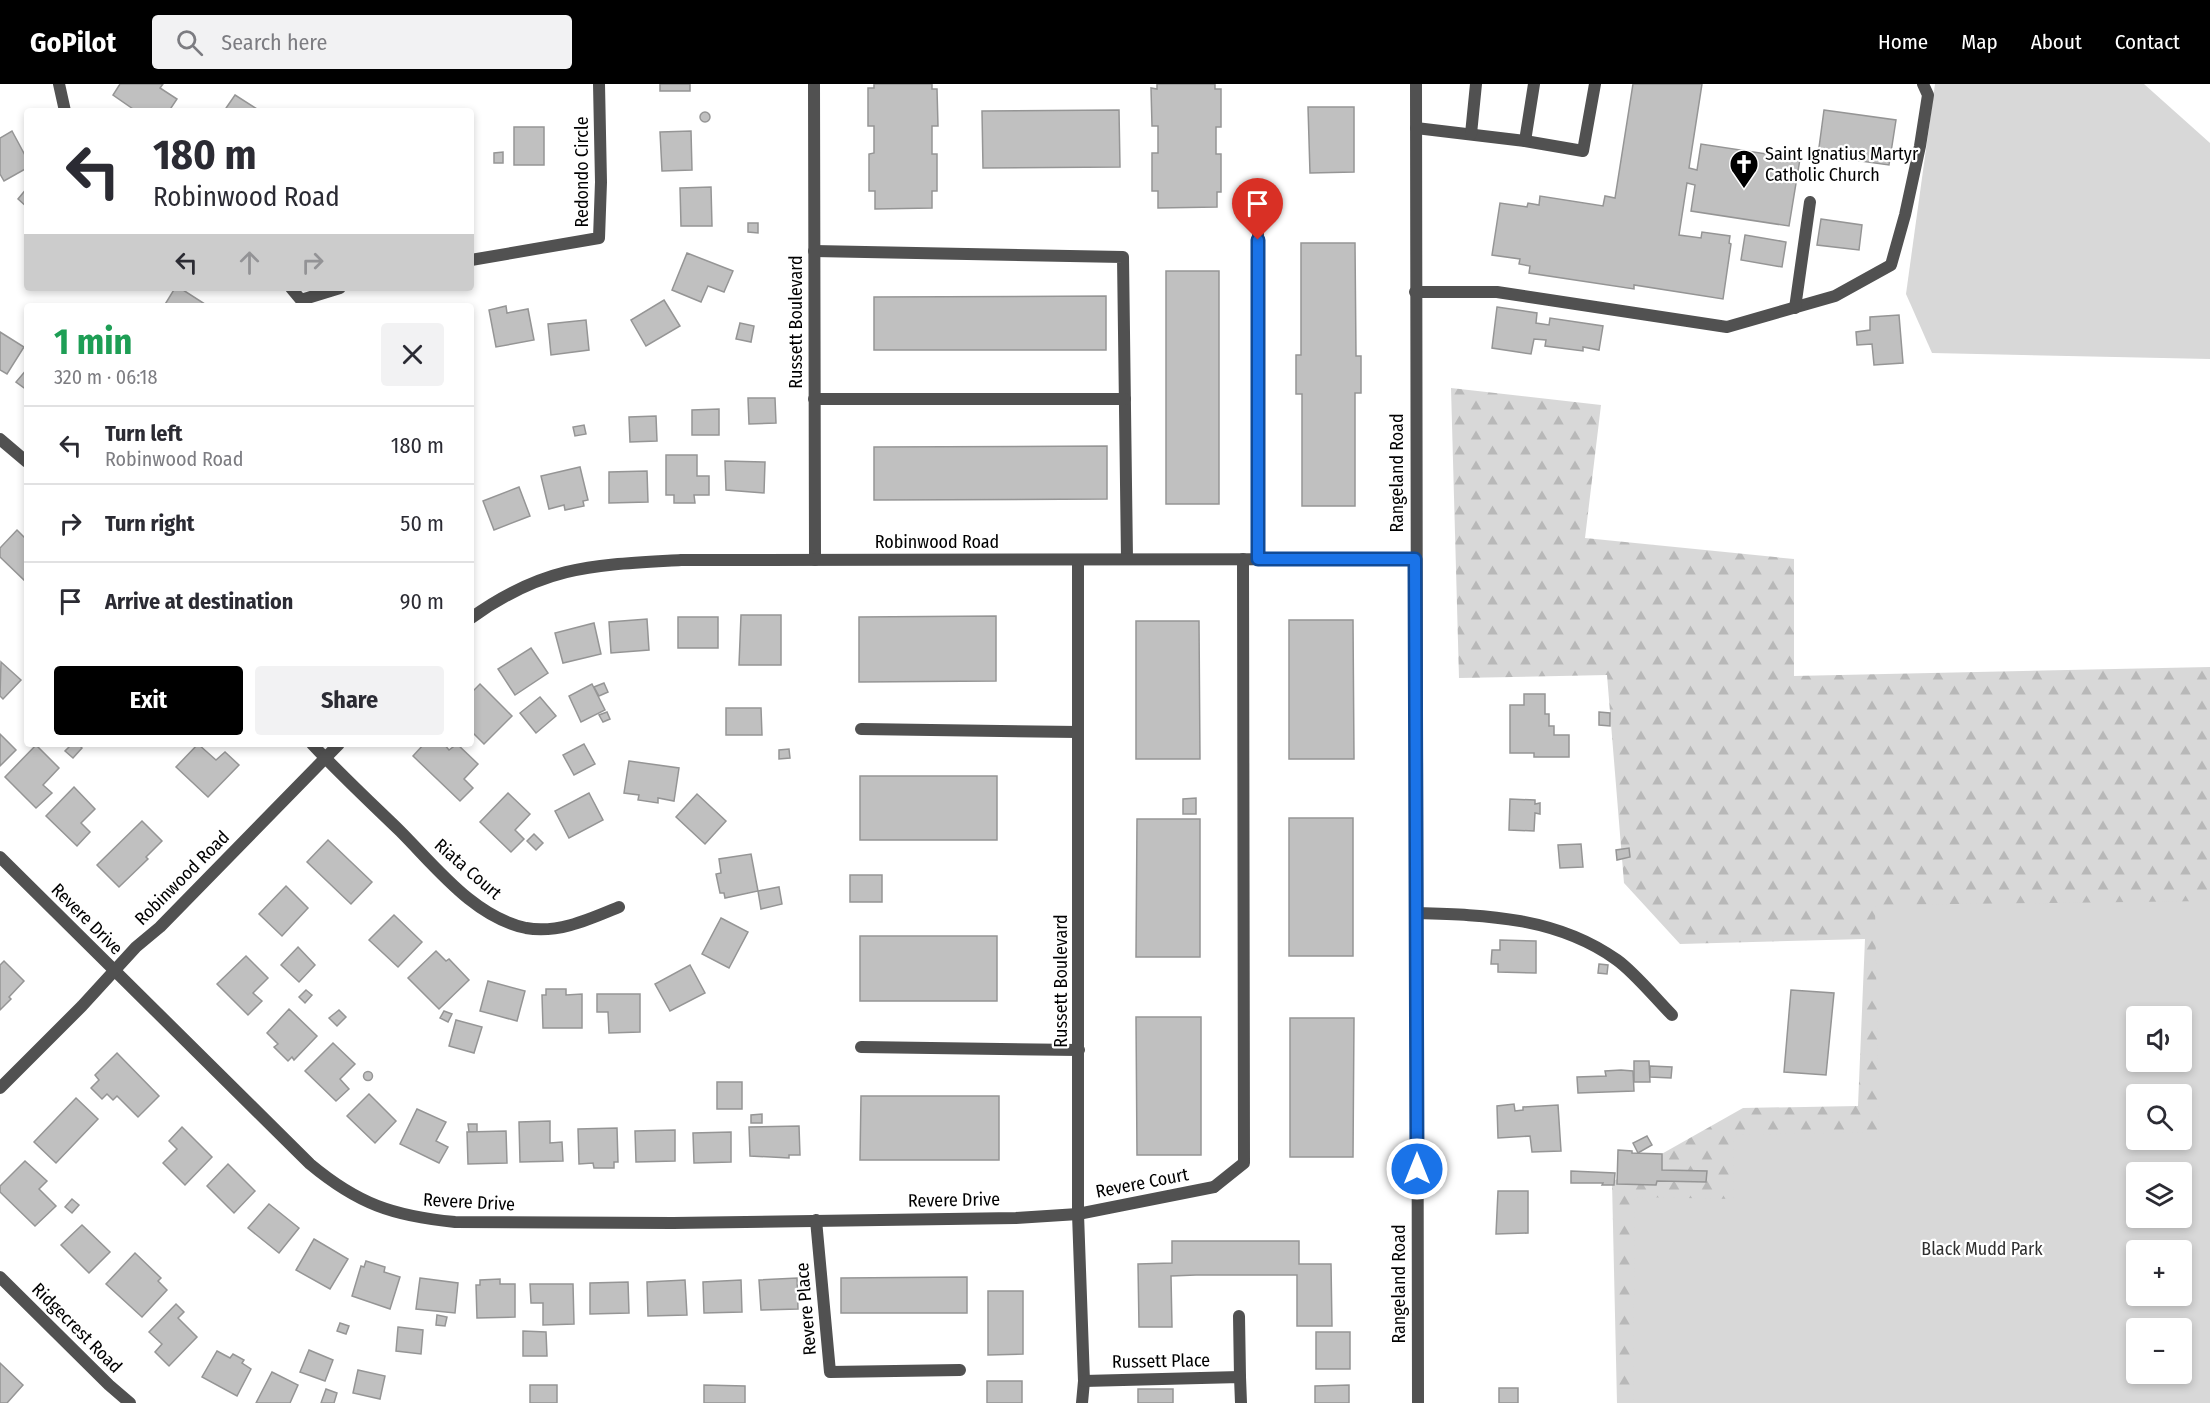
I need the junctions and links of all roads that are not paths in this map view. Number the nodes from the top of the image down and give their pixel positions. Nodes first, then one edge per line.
1 (59, 84) edge
2 (599, 84) edge
3 (814, 84) edge
4 (1416, 84) edge
5 (1476, 84) edge
6 (1534, 84) edge
7 (1595, 84) edge
8 (1923, 84) edge
9 (64, 108) edge
10 (1416, 128) junction
11 (1471, 134) junction
12 (1526, 141) junction
13 (1810, 201) dead end
14 (1258, 218) dead end
15 (814, 251) junction
16 (474, 259) edge
17 (294, 291) edge
18 (330, 291) edge
19 (1415, 292) junction
20 (1795, 308) junction
21 (814, 399) junction
22 (1125, 399) junction
23 (0, 439) edge
24 (24, 459) edge
25 (1258, 559) junction
26 (1415, 559) junction
27 (815, 560) junction
28 (1078, 560) junction
29 (1127, 560) junction
30 (1243, 560) junction
31 (474, 616) edge
32 (861, 729) dead end
33 (1078, 732) junction
34 (315, 747) edge
35 (336, 747) edge
36 (325, 758) junction
37 (0, 857) edge
38 (619, 907) dead end
39 (1416, 913) junction
40 (114, 972) junction
41 (1672, 1015) dead end
42 (861, 1047) dead end
43 (1079, 1050) junction
44 (0, 1088) edge
45 (1077, 1214) junction
46 (816, 1220) junction
47 (0, 1277) edge
48 (1239, 1316) dead end
49 (960, 1371) dead end
50 (1240, 1377) junction
51 (1084, 1381) junction
52 (130, 1403) edge
53 (1082, 1403) edge
54 (1241, 1403) edge
55 (1418, 1403) edge

1 - 9 street
2 - 16 street, Redondo Circle
3 - 15 street, Russett Boulevard
4 - 10 street, Rangeland Road
5 - 11 street
6 - 12 street
7 - 12 street
8 - 20 street
10 - 11 street
10 - 19 street, Rangeland Road
11 - 12 street
13 - 20 street
14 - 25 street
15 - 21 street, Russett Boulevard
15 - 22 street
17 - 18 street
19 - 20 street
19 - 26 street, Rangeland Road
21 - 22 street
21 - 27 street, Russett Boulevard
22 - 29 street
23 - 24 street
25 - 26 street, Robinwood Road
25 - 30 street, Robinwood Road
26 - 39 street, Rangeland Road
27 - 28 street, Robinwood Road
27 - 31 street, Robinwood Road
28 - 29 street, Robinwood Road
28 - 33 street, Russett Boulevard
29 - 30 street, Robinwood Road
30 - 45 street, Revere Court
32 - 33 street
33 - 43 street, Russett Boulevard
34 - 36 street, Riata Court
35 - 36 street, Robinwood Road
36 - 38 street, Riata Court
36 - 40 street, Robinwood Road
37 - 40 street, Revere Drive
39 - 41 street
39 - 55 street, Rangeland Road
40 - 44 street, Robinwood Road
40 - 46 street, Revere Drive
42 - 43 street
43 - 45 street, Russett Boulevard
45 - 46 street, Revere Drive
45 - 51 street, Russett Boulevard
46 - 49 street, Revere Place
47 - 52 street, Ridgecrest Road
48 - 50 street
50 - 51 street, Russett Place
50 - 54 street
51 - 53 street, Russett Boulevard

